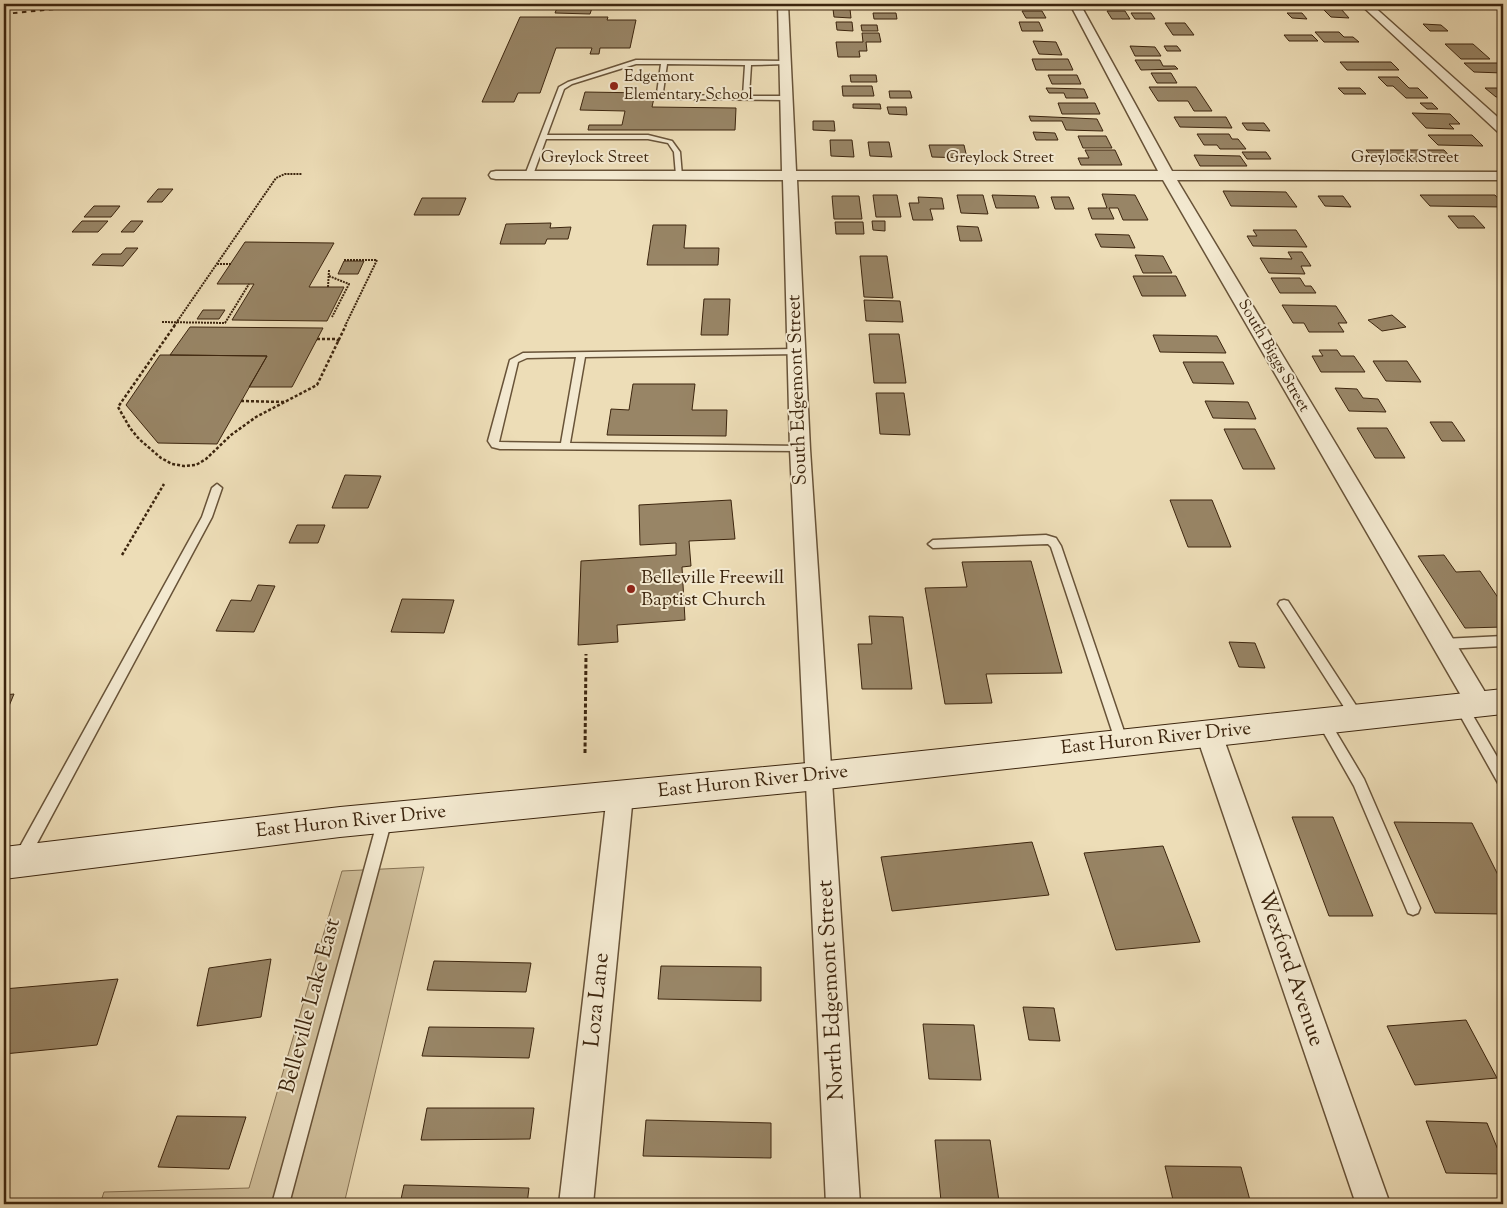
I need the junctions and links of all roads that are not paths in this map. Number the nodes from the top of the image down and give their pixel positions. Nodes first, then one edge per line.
1 (782, 4) edge
2 (1075, 4) edge
3 (1365, 4) edge
4 (664, 62) junction
5 (748, 62) junction
6 (785, 63) junction
7 (746, 98) junction
8 (786, 98) junction
9 (1503, 129) edge
10 (543, 136) junction
11 (496, 175) dead end
12 (528, 175) junction
13 (680, 175) junction
14 (1169, 175) junction
15 (790, 176) junction
16 (1503, 176) edge
17 (797, 352) junction
18 (581, 355) junction
19 (565, 446) junction
20 (800, 449) junction
21 (217, 488) dead end
22 (933, 544) dead end
23 (1284, 604) dead end
24 (1503, 641) edge
25 (1443, 644) junction
26 (1481, 704) edge
27 (1356, 717) junction
28 (1323, 721) junction
29 (1209, 734) junction
30 (1122, 743) junction
31 (818, 776) junction
32 (1503, 779) edge
33 (620, 795) junction
34 (385, 819) junction
35 (12, 862) edge
36 (1413, 908) dead end
37 (279, 1202) edge
38 (576, 1204) edge
39 (844, 1204) edge
40 (1373, 1204) edge

1 - 6 street, South Edgemont Street
2 - 14 street, South Biggs Street
3 - 9 street
4 - 5 lane
4 - 7 lane
4 - 10 lane
5 - 6 lane
5 - 7 lane
6 - 8 street, South Edgemont Street
7 - 8 lane
8 - 15 street, South Edgemont Street
10 - 12 lane
10 - 13 lane
11 - 12 street, Greylock Street
12 - 13 street, Greylock Street
13 - 15 street, Greylock Street
14 - 15 street, Greylock Street
14 - 16 street, Greylock Street
14 - 25 street, South Biggs Street
15 - 17 street, South Edgemont Street
17 - 18 lane
17 - 20 street, South Edgemont Street
18 - 19 lane
18 - 19 lane
19 - 20 lane
20 - 31 street, South Edgemont Street
21 - 35 lane
22 - 30 lane
23 - 27 lane
24 - 25 lane
25 - 26 street, South Biggs Street
26 - 27 main road, East Huron River Drive
26 - 32 lane
27 - 28 main road, East Huron River Drive
28 - 29 main road, East Huron River Drive
28 - 36 lane
29 - 30 main road, East Huron River Drive
29 - 40 street, Wexford Avenue
30 - 31 main road, East Huron River Drive
31 - 33 main road, East Huron River Drive
31 - 39 street, North Edgemont Street
33 - 34 main road, East Huron River Drive
33 - 38 street, Loza Lane
34 - 35 main road, East Huron River Drive
34 - 37 lane, Belleville Lake East

